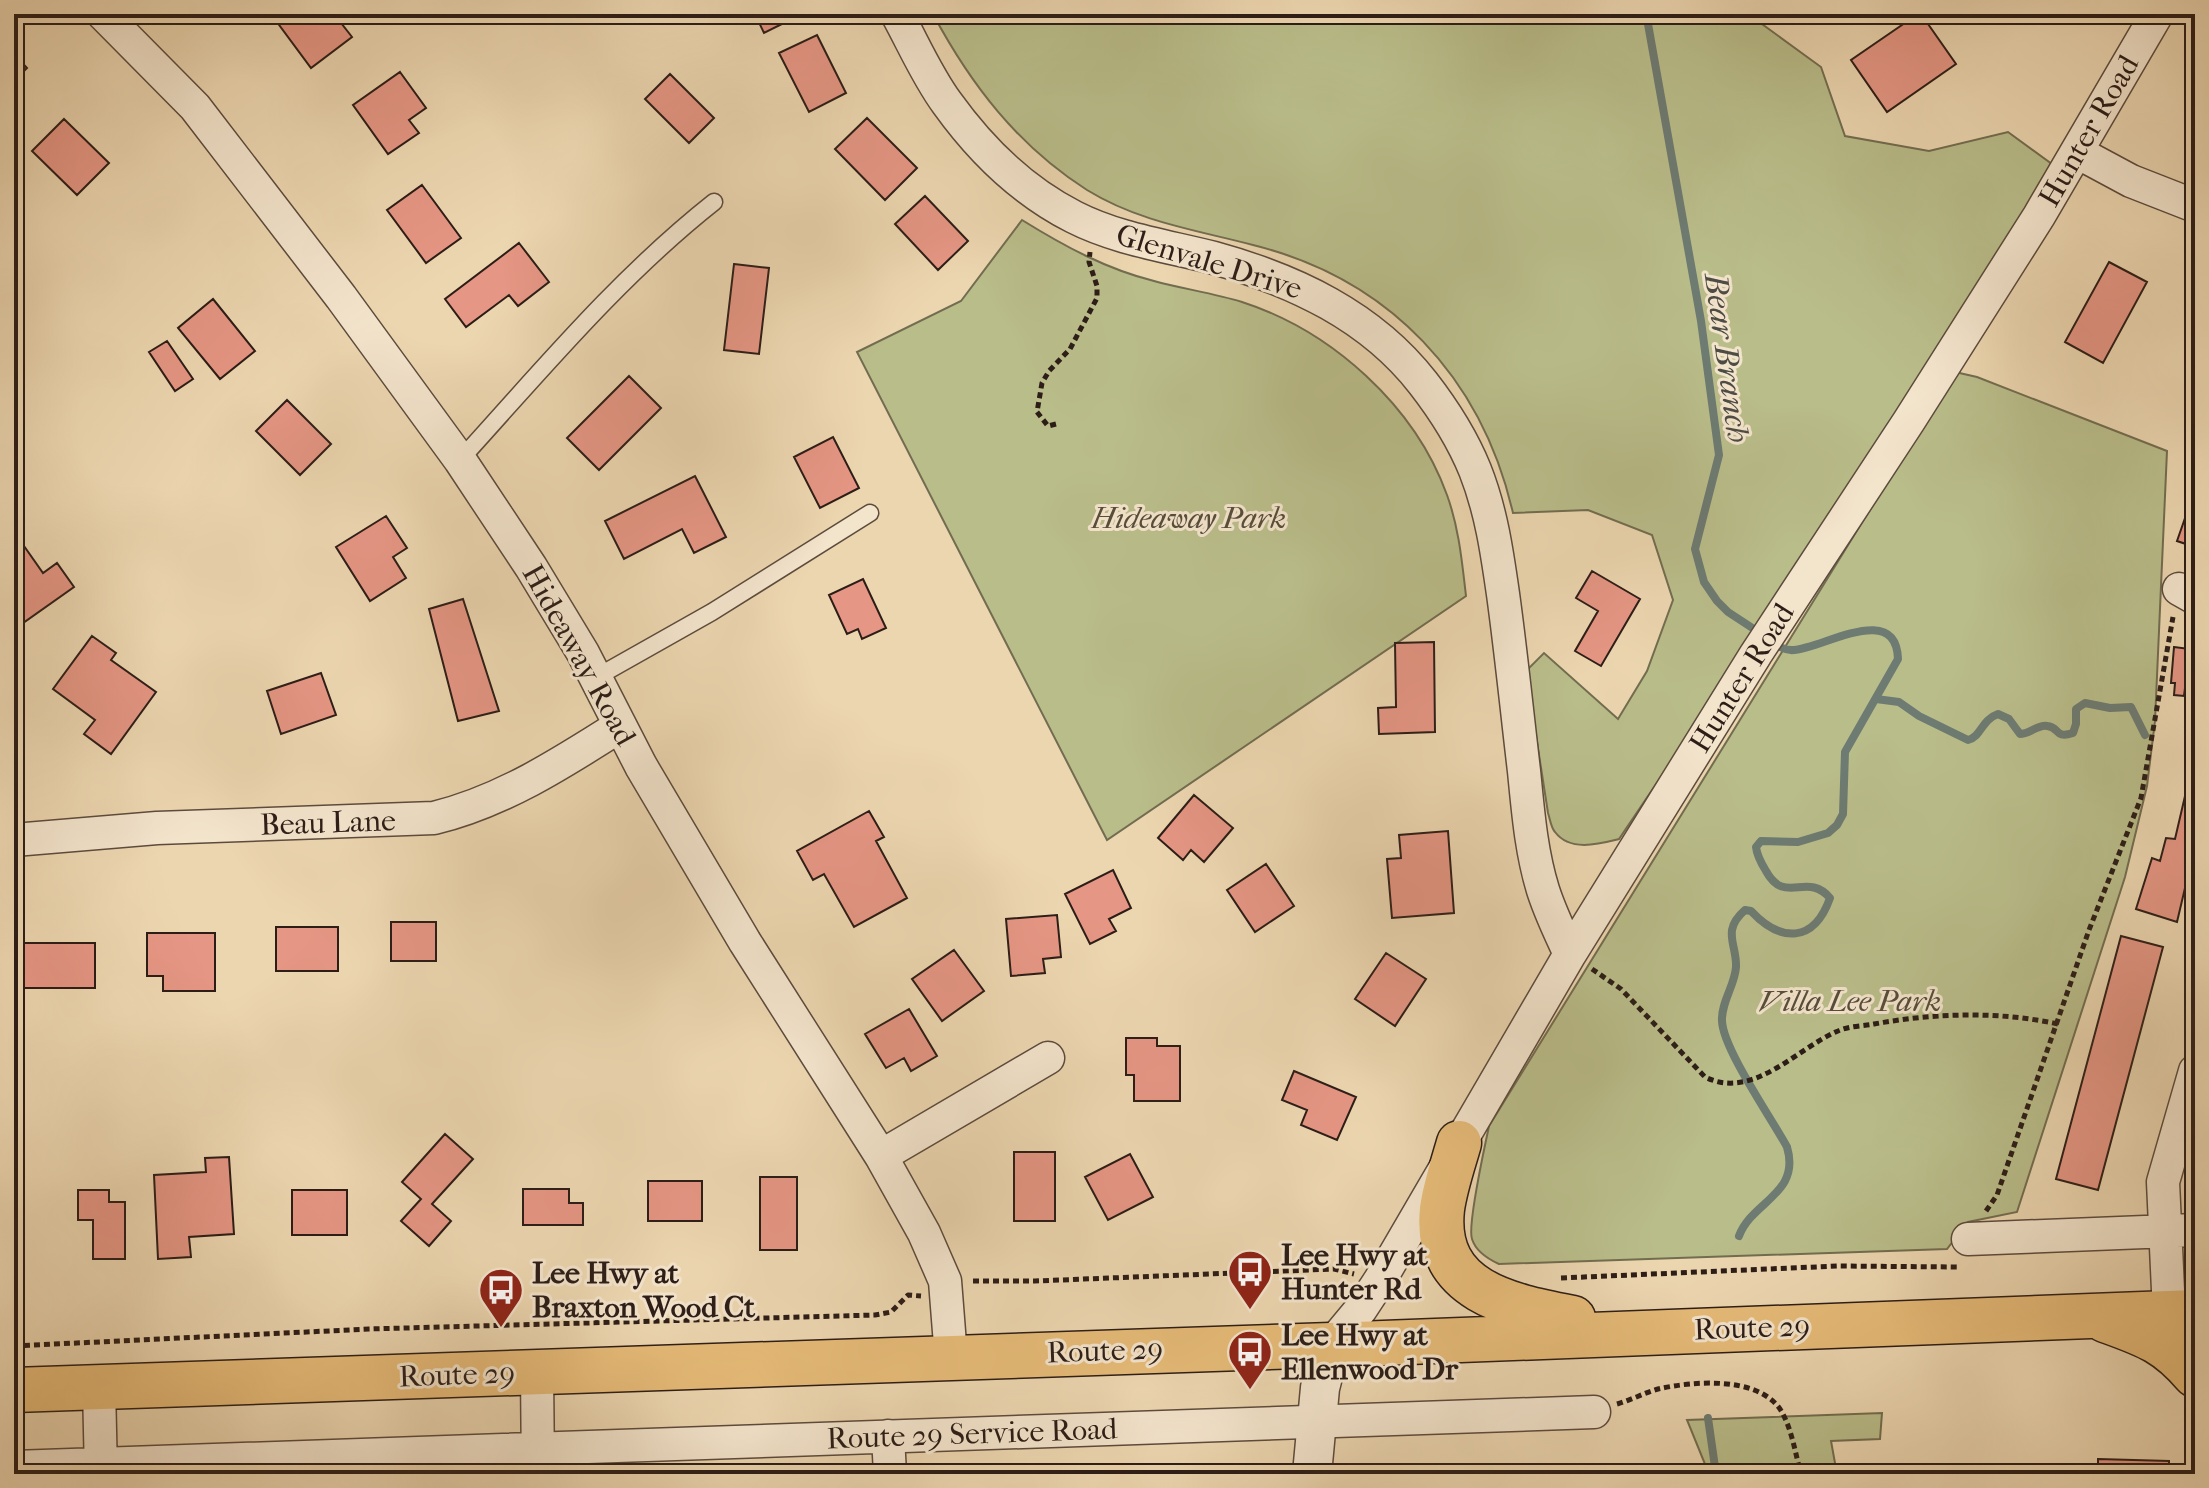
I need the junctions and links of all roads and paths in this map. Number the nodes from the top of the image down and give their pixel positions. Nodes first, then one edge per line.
1 (103, 14) edge
2 (897, 14) edge
3 (2157, 14) edge
4 (2077, 152) junction
5 (714, 202) dead end
6 (2195, 206) edge
7 (1090, 251) dead end
8 (1056, 424) dead end
9 (460, 460) junction
10 (870, 513) dead end
11 (2187, 593) edge
12 (595, 678) junction
13 (620, 726) junction
14 (14, 840) edge
15 (1570, 954) junction
16 (2058, 1024) junction
17 (1048, 1058) dead end
18 (2195, 1071) edge
19 (2186, 1135) edge
20 (1459, 1143) junction
21 (881, 1156) junction
22 (2180, 1231) edge
23 (1966, 1253) junction
24 (1560, 1278) dead end
25 (1380, 1280) junction
26 (947, 1290) junction
27 (2182, 1312) edge
28 (2091, 1315) junction
29 (1642, 1332) junction
30 (1331, 1345) junction
31 (14, 1346) edge
32 (951, 1357) junction
33 (537, 1372) junction
34 (2195, 1375) edge
35 (99, 1387) junction
36 (14, 1390) edge
37 (1594, 1412) joint
38 (1316, 1422) junction
39 (888, 1436) junction
40 (538, 1461) edge
41 (283, 1465) edge
42 (14, 1467) edge
43 (101, 1469) edge
44 (890, 1474) edge
45 (1312, 1474) edge
46 (1801, 1474) edge

1 - 9 street, Hideaway Road
2 - 15 street, Glenvale Drive
3 - 4 street, Hunter Road
4 - 6 street
4 - 15 street, Hunter Road
5 - 9 lane
7 - 8 path
9 - 12 street, Hideaway Road
10 - 12 lane
11 - 16 path
12 - 13 street, Hideaway Road
13 - 14 street, Beau Lane
13 - 21 street, Hideaway Road
15 - 16 path
15 - 20 street, Hunter Road
16 - 23 path
17 - 21 street
18 - 19 street
19 - 22 street
20 - 25 street, Hunter Road
20 - 29 main road
21 - 26 street, Hideaway Road
22 - 23 street
22 - 27 street
23 - 24 path
25 - 26 path
25 - 30 street, Hunter Road
26 - 31 path
26 - 32 street, Hideaway Road
27 - 28 main road, Route 29
28 - 29 main road, Route 29
28 - 34 main road
29 - 30 main road, Route 29
30 - 32 main road, Route 29
30 - 38 street
32 - 33 main road, Route 29
33 - 35 main road, Route 29
33 - 40 street
35 - 36 main road, Route 29
35 - 43 street
37 - 38 street, Route 29 Service Road
37 - 46 path
38 - 39 street, Route 29 Service Road
38 - 45 street
39 - 40 street, Route 29 Service Road
39 - 44 street
40 - 41 street, Route 29 Service Road
41 - 43 street, Route 29 Service Road
42 - 43 street, Route 29 Service Road

